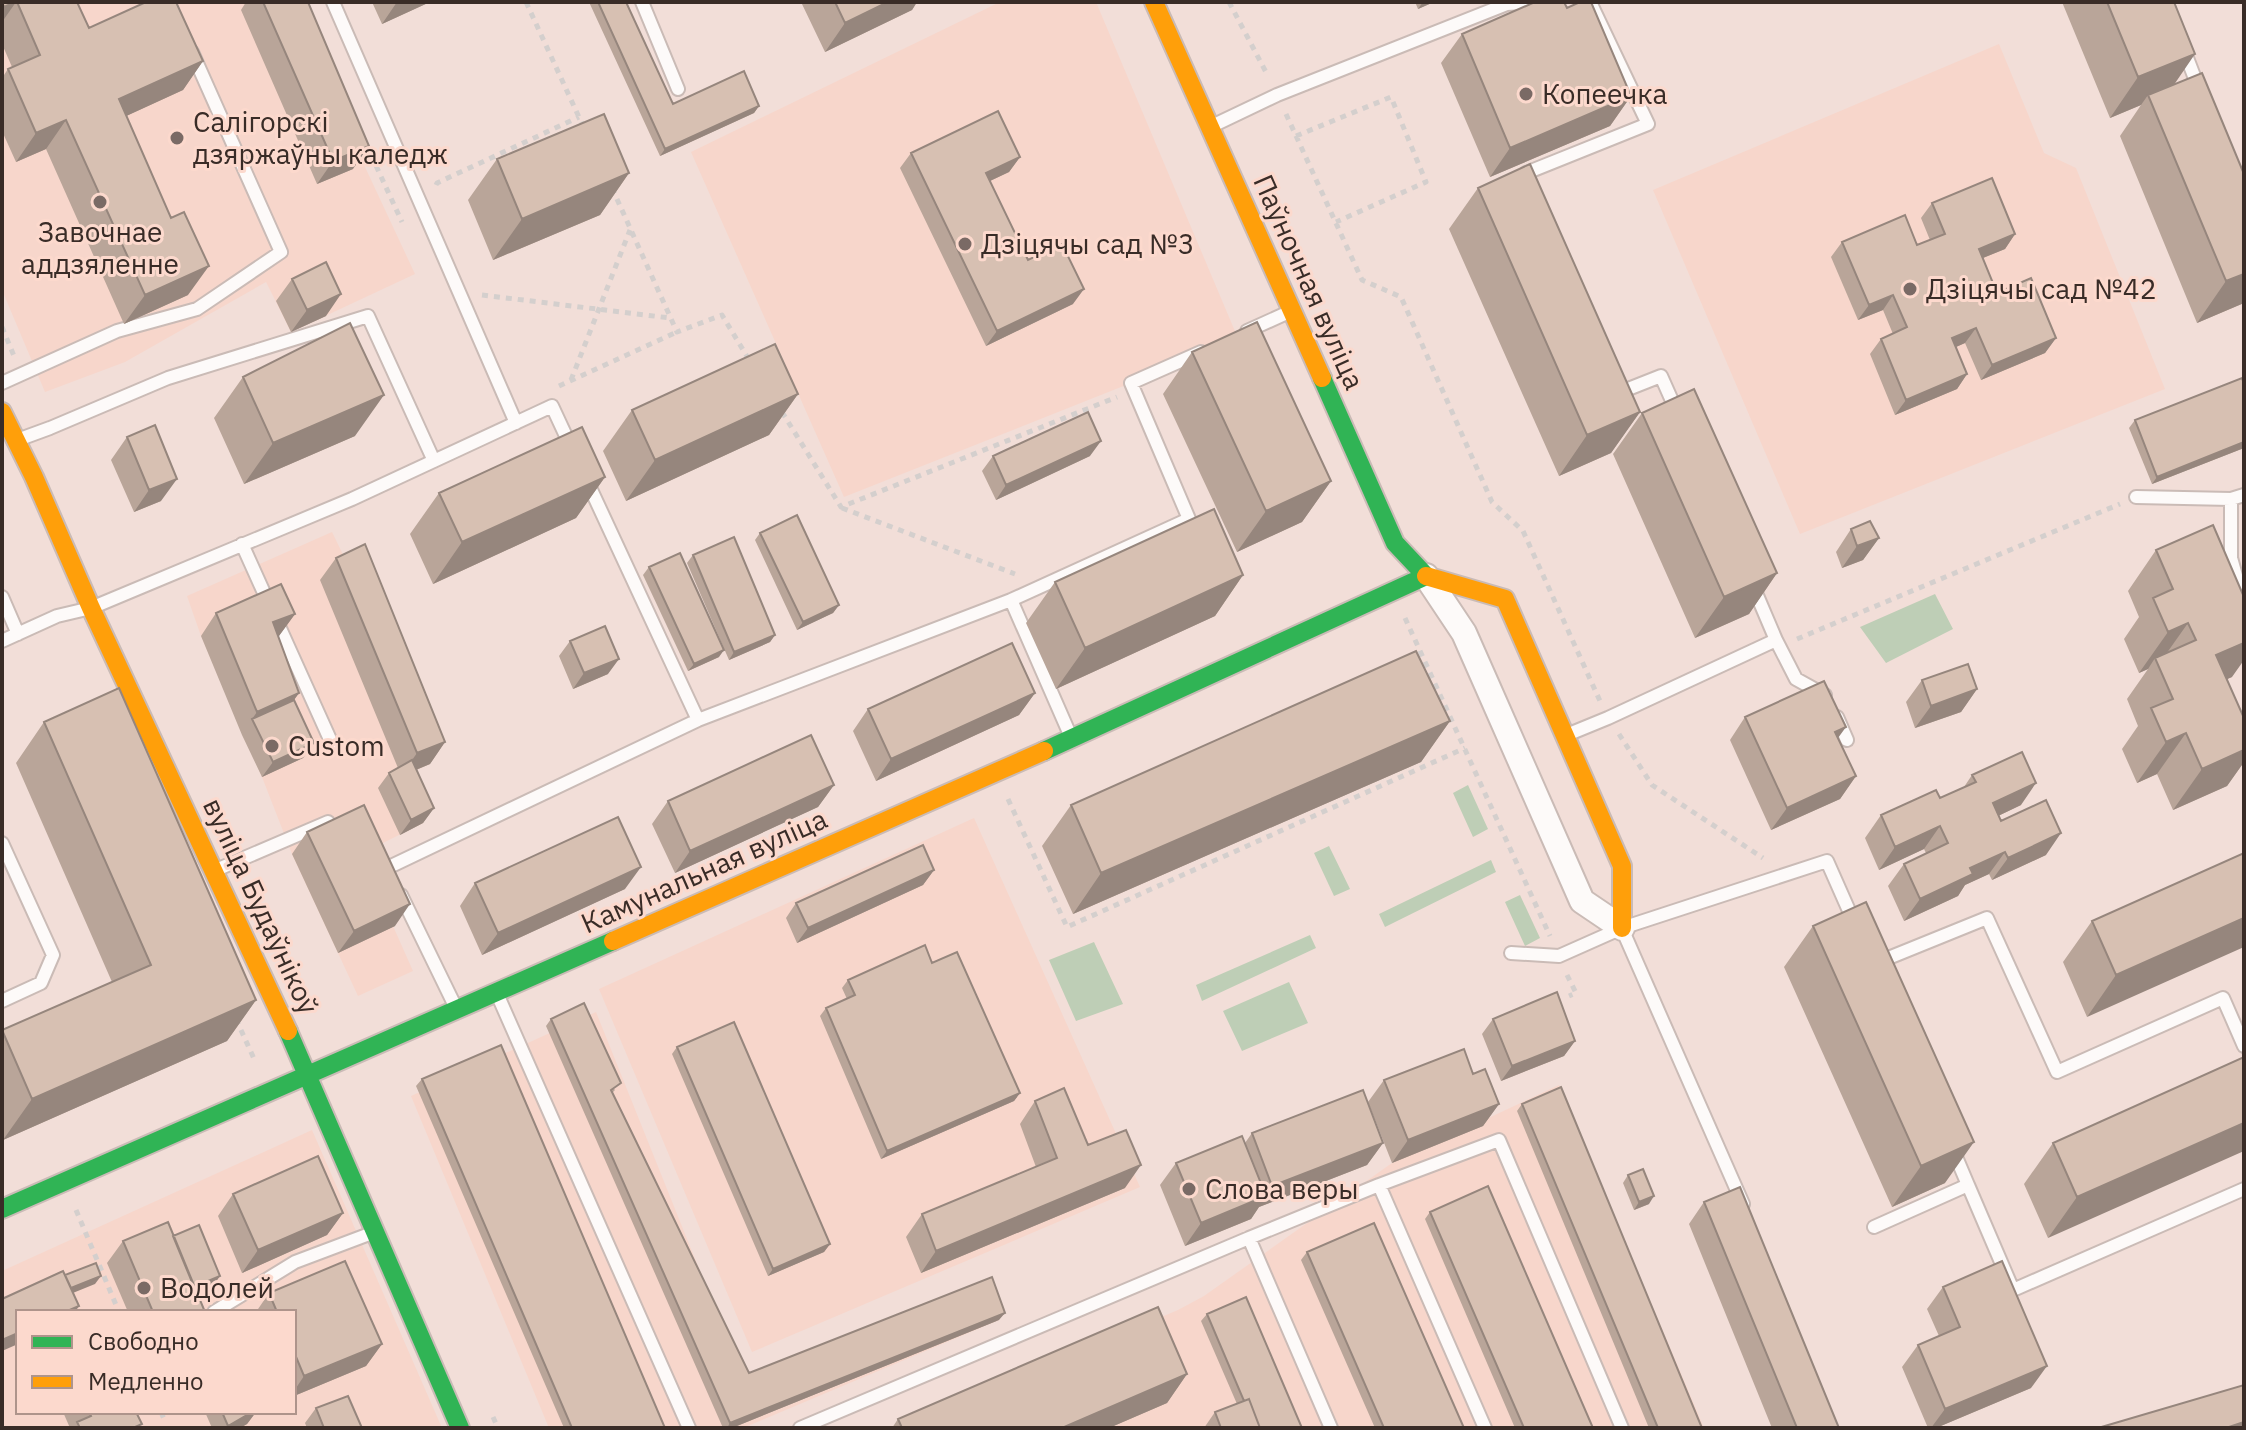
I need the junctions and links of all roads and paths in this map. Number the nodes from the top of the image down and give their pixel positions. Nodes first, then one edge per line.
1 (333, 2) edge
2 (526, 2) edge
3 (642, 2) edge
4 (1154, 2) edge
5 (1229, 2) edge
6 (1540, 2) edge
7 (1590, 2) edge
8 (1506, 3) edge
9 (2177, 31) edge
10 (189, 44) edge
11 (678, 89) dead end
12 (1277, 95) junction
13 (2205, 104) edge
14 (579, 117) junction
15 (1210, 127) junction
16 (359, 131) edge
17 (585, 131) edge
18 (1296, 136) junction
19 (611, 187) edge
20 (1532, 188) edge
21 (435, 192) dead end
22 (1336, 222) junction
23 (630, 229) junction
24 (406, 231) dead end
25 (483, 308) dead end
26 (598, 309) junction
27 (1292, 311) junction
28 (671, 319) junction
29 (677, 332) junction
30 (1237, 336) edge
31 (1210, 347) edge
32 (753, 366) edge
33 (1612, 379) edge
34 (571, 380) junction
35 (2, 383) edge
36 (1134, 390) junction
37 (546, 392) dead end
38 (777, 405) edge
39 (2, 412) edge
40 (516, 423) junction
41 (1684, 426) edge
42 (9, 443) edge
43 (434, 461) junction
44 (2136, 497) joint
45 (2238, 497) edge
46 (841, 507) junction
47 (242, 544) junction
48 (1745, 569) edge
49 (1426, 576) junction
50 (1043, 585) junction
51 (2, 597) edge
52 (1011, 600) junction
53 (2244, 604) edge
54 (91, 608) junction
55 (18, 634) junction
56 (2, 641) edge
57 (1778, 643) junction
58 (1608, 718) junction
59 (698, 720) junction
60 (1566, 735) junction
61 (1072, 738) junction
62 (1847, 740) edge
63 (333, 746) dead end
64 (1465, 748) dead end
65 (1004, 791) dead end
66 (334, 820) edge
67 (2, 843) edge
68 (214, 870) junction
69 (1788, 874) junction
70 (1622, 928) junction
71 (1861, 938) edge
72 (1867, 951) edge
73 (1511, 953) dead end
74 (1873, 964) junction
75 (1879, 978) edge
76 (497, 993) junction
77 (1576, 993) dead end
78 (1569, 996) dead end
79 (2, 1001) edge
80 (457, 1011) junction
81 (2244, 1046) edge
82 (308, 1075) junction
83 (1951, 1144) edge
84 (1379, 1185) junction
85 (1968, 1185) junction
86 (2244, 1189) edge
87 (2, 1209) edge
88 (76, 1209) dead end
89 (1748, 1216) edge
90 (1874, 1227) dead end
91 (375, 1232) junction
92 (1249, 1238) junction
93 (118, 1310) edge
94 (217, 1310) edge
95 (460, 1428) edge
96 (689, 1428) edge
97 (800, 1428) edge
98 (1331, 1428) edge
99 (1485, 1428) edge
100 (1622, 1428) edge

1 - 40 lane
2 - 14 path
3 - 11 lane
4 - 15 street, Паўночная вуліца
5 - 12 path
6 - 8 lane
7 - 20 lane
8 - 12 lane
9 - 13 lane
10 - 35 lane
12 - 15 lane
12 - 18 path
14 - 17 path
14 - 21 path
15 - 27 street, Паўночная вуліца
16 - 24 path
18 - 22 path
18 - 22 path
19 - 23 path
22 - 58 path
23 - 26 path
23 - 28 path
25 - 26 path
26 - 28 path
26 - 34 path
27 - 30 lane
27 - 49 street, Паўночная вуліца
28 - 29 path
29 - 32 path
29 - 34 path
31 - 36 lane
33 - 41 lane
34 - 37 path
36 - 46 path
36 - 50 lane
38 - 46 path
39 - 42 street, вуліца Будаўнікоў
40 - 43 lane
40 - 59 lane
42 - 43 lane
42 - 54 street, вуліца Будаўнікоў
43 - 47 lane
44 - 45 lane
44 - 57 path
45 - 53 lane
46 - 50 path
47 - 54 lane
47 - 63 lane
48 - 57 lane
49 - 60 street
49 - 61 street, Камунальная вуліца
49 - 70 street
50 - 52 lane
51 - 55 lane
52 - 59 lane
52 - 61 lane
54 - 55 lane
54 - 68 street, вуліца Будаўнікоў
55 - 56 lane
57 - 58 lane
57 - 62 lane
58 - 60 lane
58 - 69 path
59 - 80 lane
60 - 70 street
61 - 76 street, Камунальная вуліца
64 - 65 path
66 - 68 lane
67 - 79 lane
68 - 82 street, вуліца Будаўнікоў
69 - 70 lane
69 - 71 lane
70 - 73 lane
70 - 89 lane
72 - 74 lane
74 - 75 lane
74 - 81 lane
76 - 80 street, Камунальная вуліца
76 - 96 lane
77 - 78 path
80 - 82 street, Камунальная вуліца
82 - 87 street, Камунальная вуліца
82 - 91 street, вуліца Будаўнікоў
83 - 85 lane
84 - 92 lane
84 - 99 lane
84 - 100 lane
85 - 86 lane
85 - 90 lane
88 - 93 path
91 - 94 lane
91 - 95 street, вуліца Будаўнікоў
92 - 97 lane
92 - 98 lane

